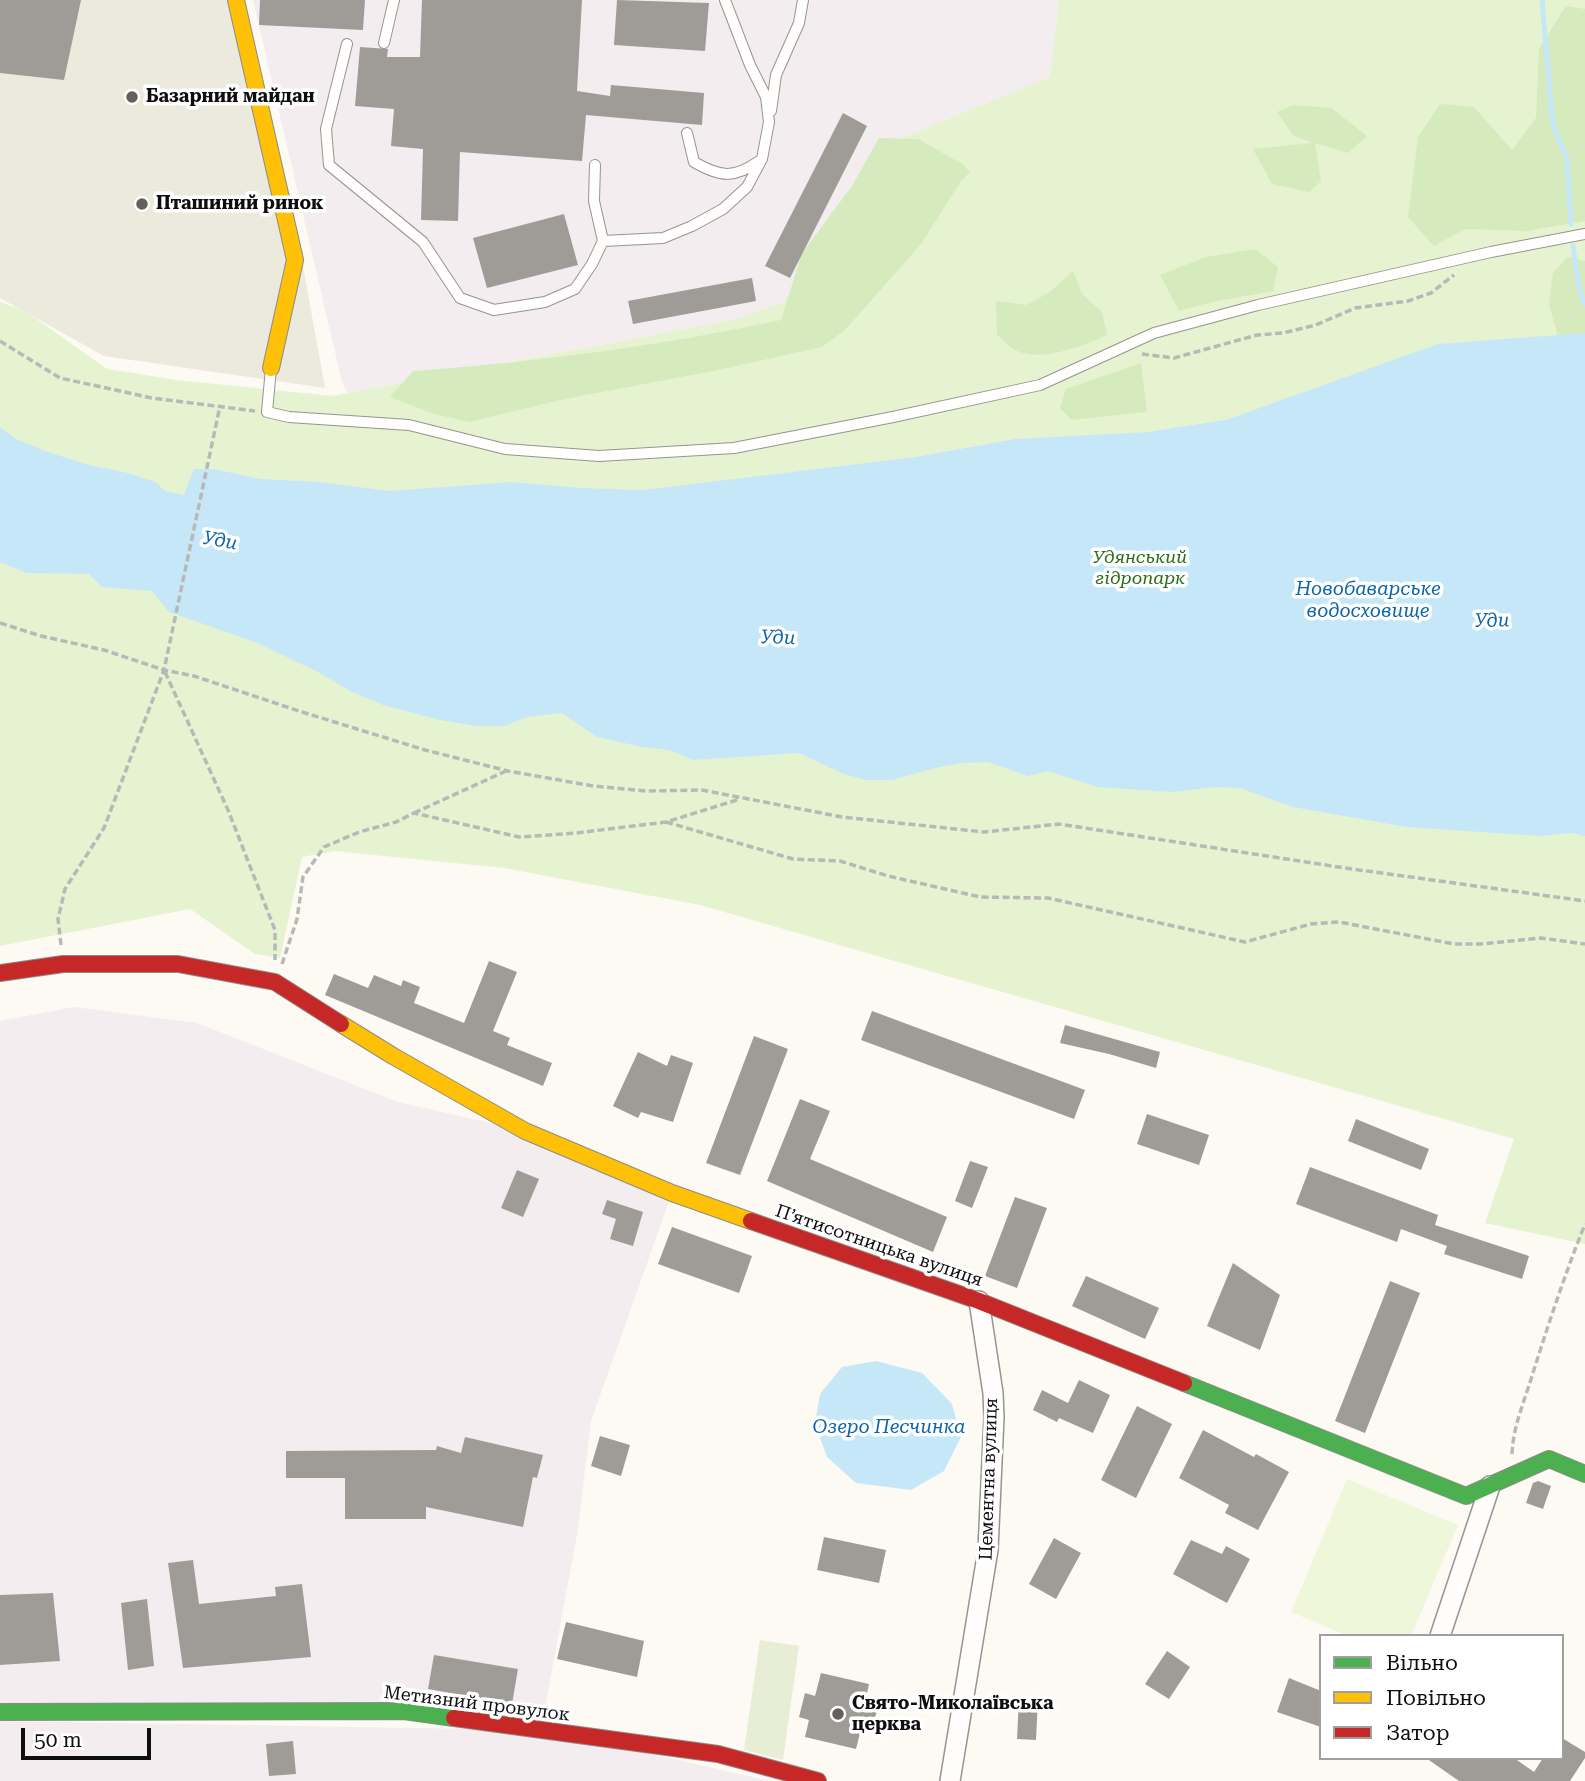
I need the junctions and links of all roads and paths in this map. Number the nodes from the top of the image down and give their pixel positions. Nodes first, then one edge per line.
1 (236, 0) edge
2 (394, 0) edge
3 (725, 0) edge
4 (803, 0) edge
5 (384, 43) dead end
6 (347, 44) dead end
7 (769, 122) junction
8 (687, 133) dead end
9 (762, 159) junction
10 (595, 165) dead end
11 (1585, 234) edge
12 (603, 241) junction
13 (1471, 256) junction
14 (0, 341) edge
15 (1115, 350) junction
16 (271, 368) joint
17 (220, 406) junction
18 (267, 412) junction
19 (0, 623) edge
20 (164, 670) junction
21 (508, 771) junction
22 (743, 798) junction
23 (414, 813) junction
24 (666, 822) junction
25 (1585, 901) edge
26 (1585, 944) edge
27 (63, 964) junction
28 (0, 973) edge
29 (275, 982) junction
30 (1585, 1224) edge
31 (979, 1301) junction
32 (1585, 1474) edge
33 (1511, 1476) junction
34 (1490, 1486) junction
35 (1441, 1634) edge
36 (0, 1712) edge
37 (818, 1781) edge
38 (950, 1781) edge

1 - 16 street
2 - 5 lane
3 - 7 lane
4 - 7 lane
6 - 12 lane
7 - 9 lane
8 - 9 lane
9 - 12 lane
10 - 12 lane
11 - 13 lane
13 - 15 lane
13 - 15 path
14 - 17 path
15 - 18 lane
16 - 18 lane
17 - 18 path
17 - 20 path
19 - 20 path
20 - 21 path
20 - 27 path
20 - 29 path
21 - 22 path
21 - 23 path
22 - 24 path
22 - 25 path
23 - 24 path
23 - 29 path
24 - 26 path
27 - 28 street
27 - 29 street
29 - 31 street, П’ятисотницька вулиця
30 - 33 path
31 - 34 street, П’ятисотницька вулиця
31 - 38 street, Цементна вулиця
32 - 33 street, П’ятисотницька вулиця
33 - 34 street, П’ятисотницька вулиця
34 - 35 street
36 - 37 street, Метизний провулок

